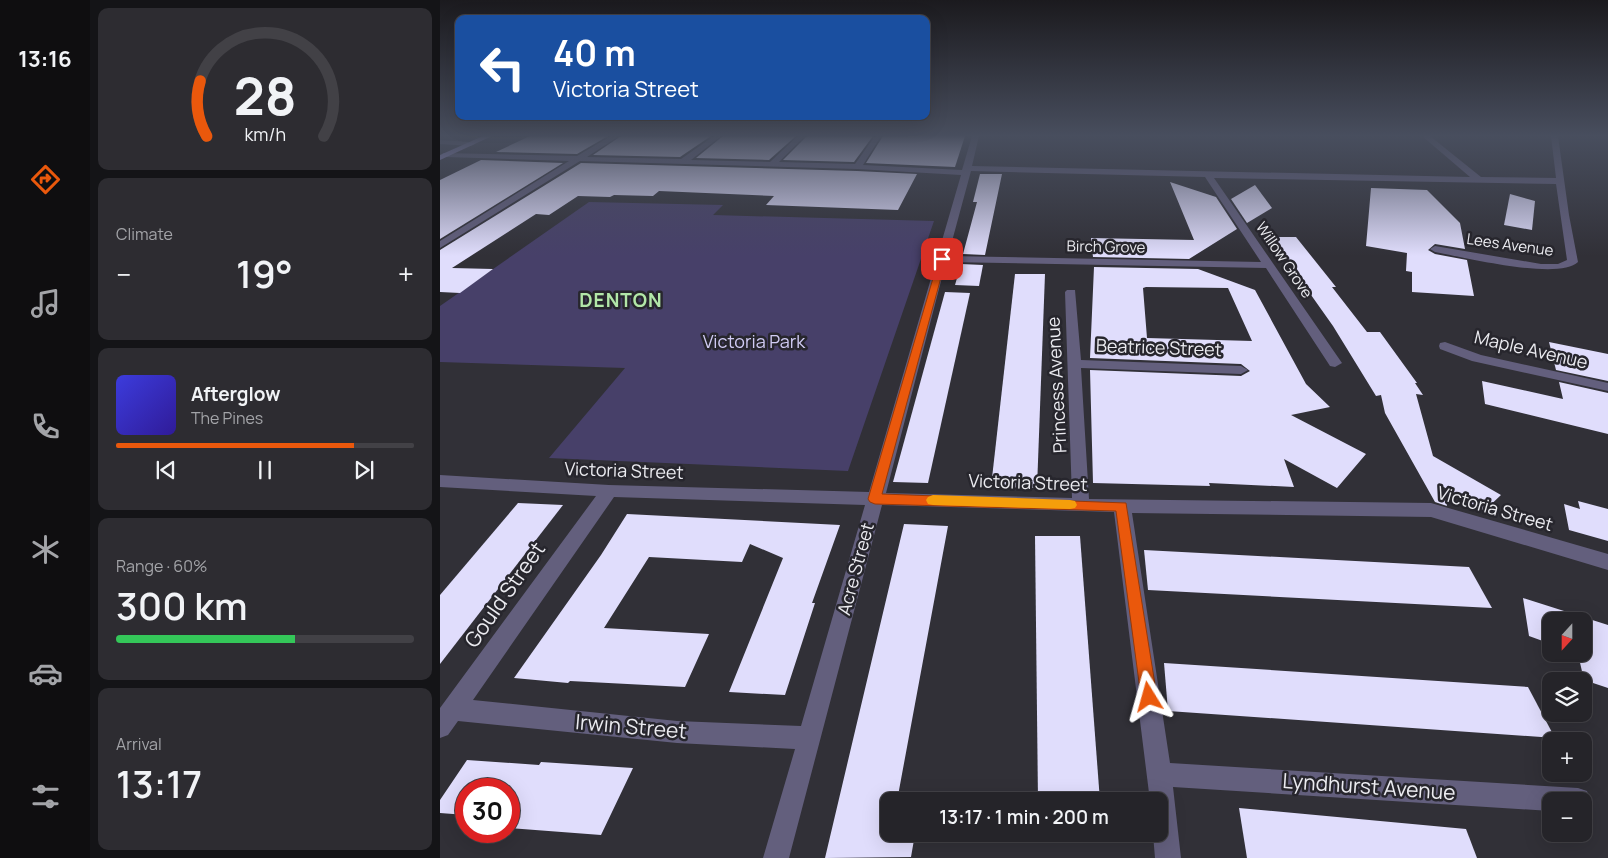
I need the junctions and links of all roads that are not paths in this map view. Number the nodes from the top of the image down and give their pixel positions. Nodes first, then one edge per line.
1 (551, 176) edge
2 (964, 176) edge
3 (1209, 176) edge
4 (1278, 176) edge
5 (1474, 176) edge
6 (1559, 176) edge
7 (1478, 179) junction
8 (1559, 181) junction
9 (440, 245) edge
10 (1435, 249) dead end
11 (942, 259) junction
12 (1270, 264) junction
13 (1071, 292) dead end
14 (1445, 346) dead end
15 (1335, 363) dead end
16 (1075, 364) junction
17 (1241, 370) dead end
18 (1608, 387) edge
19 (440, 481) edge
20 (609, 491) junction
21 (875, 499) junction
22 (1081, 505) junction
23 (1122, 506) junction
24 (1608, 562) edge
25 (447, 718) edge
26 (809, 738) junction
27 (1160, 774) junction
28 (1542, 798) edge
29 (776, 858) edge
30 (1168, 858) edge

1 - 9 street
2 - 11 street, Acre Street
3 - 12 street, Willow Grove
4 - 7 street
5 - 7 street
6 - 8 street, Lees Avenue
7 - 8 street
8 - 10 street, Lees Avenue
11 - 12 street, Birch Grove
11 - 21 street, Acre Street
12 - 15 street, Willow Grove
13 - 16 street, Princess Avenue
14 - 18 street, Maple Avenue
16 - 17 street, Beatrice Street
16 - 22 street, Princess Avenue
19 - 20 street, Victoria Street
20 - 21 street, Victoria Street
20 - 25 street, Gould Street
21 - 22 street, Victoria Street
21 - 26 street, Acre Street
22 - 23 street, Victoria Street
23 - 24 street, Victoria Street
23 - 27 street
25 - 26 street, Irwin Street
26 - 29 street, Acre Street
27 - 28 street, Lyndhurst Avenue
27 - 30 street

